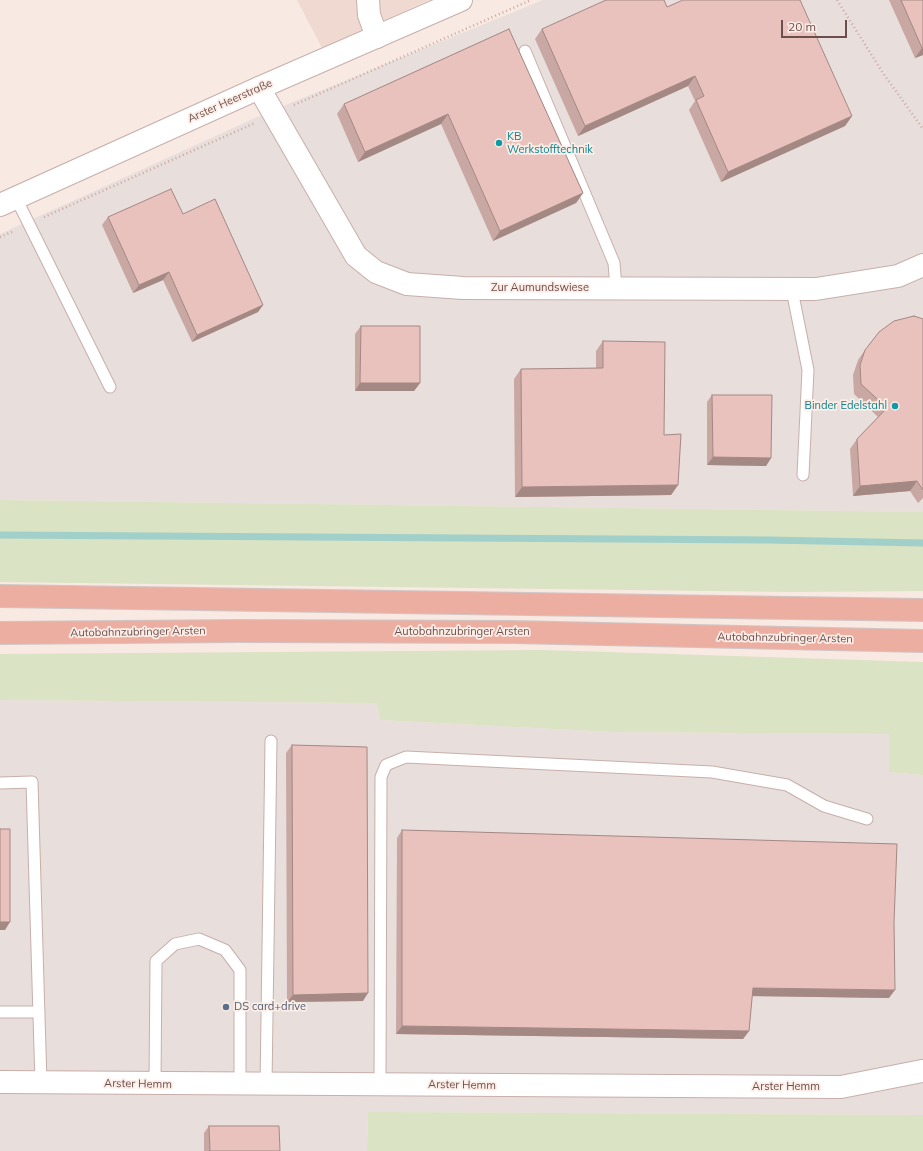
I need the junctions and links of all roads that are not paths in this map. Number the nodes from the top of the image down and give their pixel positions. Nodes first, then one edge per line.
1 (368, 0) edge
2 (460, 0) edge
3 (377, 37) junction
4 (524, 51) dead end
5 (259, 88) junction
6 (8, 202) edge
7 (923, 265) edge
8 (616, 288) junction
9 (792, 290) junction
10 (110, 386) dead end
11 (803, 475) dead end
12 (0, 596) edge
13 (923, 610) edge
14 (0, 633) edge
15 (923, 641) edge
16 (271, 741) dead end
17 (0, 783) edge
18 (867, 819) dead end
19 (0, 1012) edge
20 (39, 1012) junction
21 (923, 1071) edge
22 (0, 1082) edge
23 (41, 1083) junction
24 (155, 1084) junction
25 (380, 1084) junction
26 (240, 1085) junction
27 (266, 1085) junction

1 - 3 street
2 - 3 street, Arster Heerstraße
3 - 5 street, Arster Heerstraße
4 - 8 lane
5 - 6 street, Arster Heerstraße
5 - 8 street, Zur Aumundswiese
6 - 10 lane
7 - 9 street, Zur Aumundswiese
8 - 9 street, Zur Aumundswiese
9 - 11 lane
12 - 13 highway
14 - 15 highway, Autobahnzubringer Arsten
16 - 27 lane
17 - 20 lane
18 - 25 lane
19 - 20 lane
20 - 23 lane
21 - 25 street, Arster Hemm
22 - 23 street, Arster Hemm
23 - 24 street, Arster Hemm
24 - 26 street, Arster Hemm
24 - 26 lane
25 - 27 street, Arster Hemm
26 - 27 street, Arster Hemm

